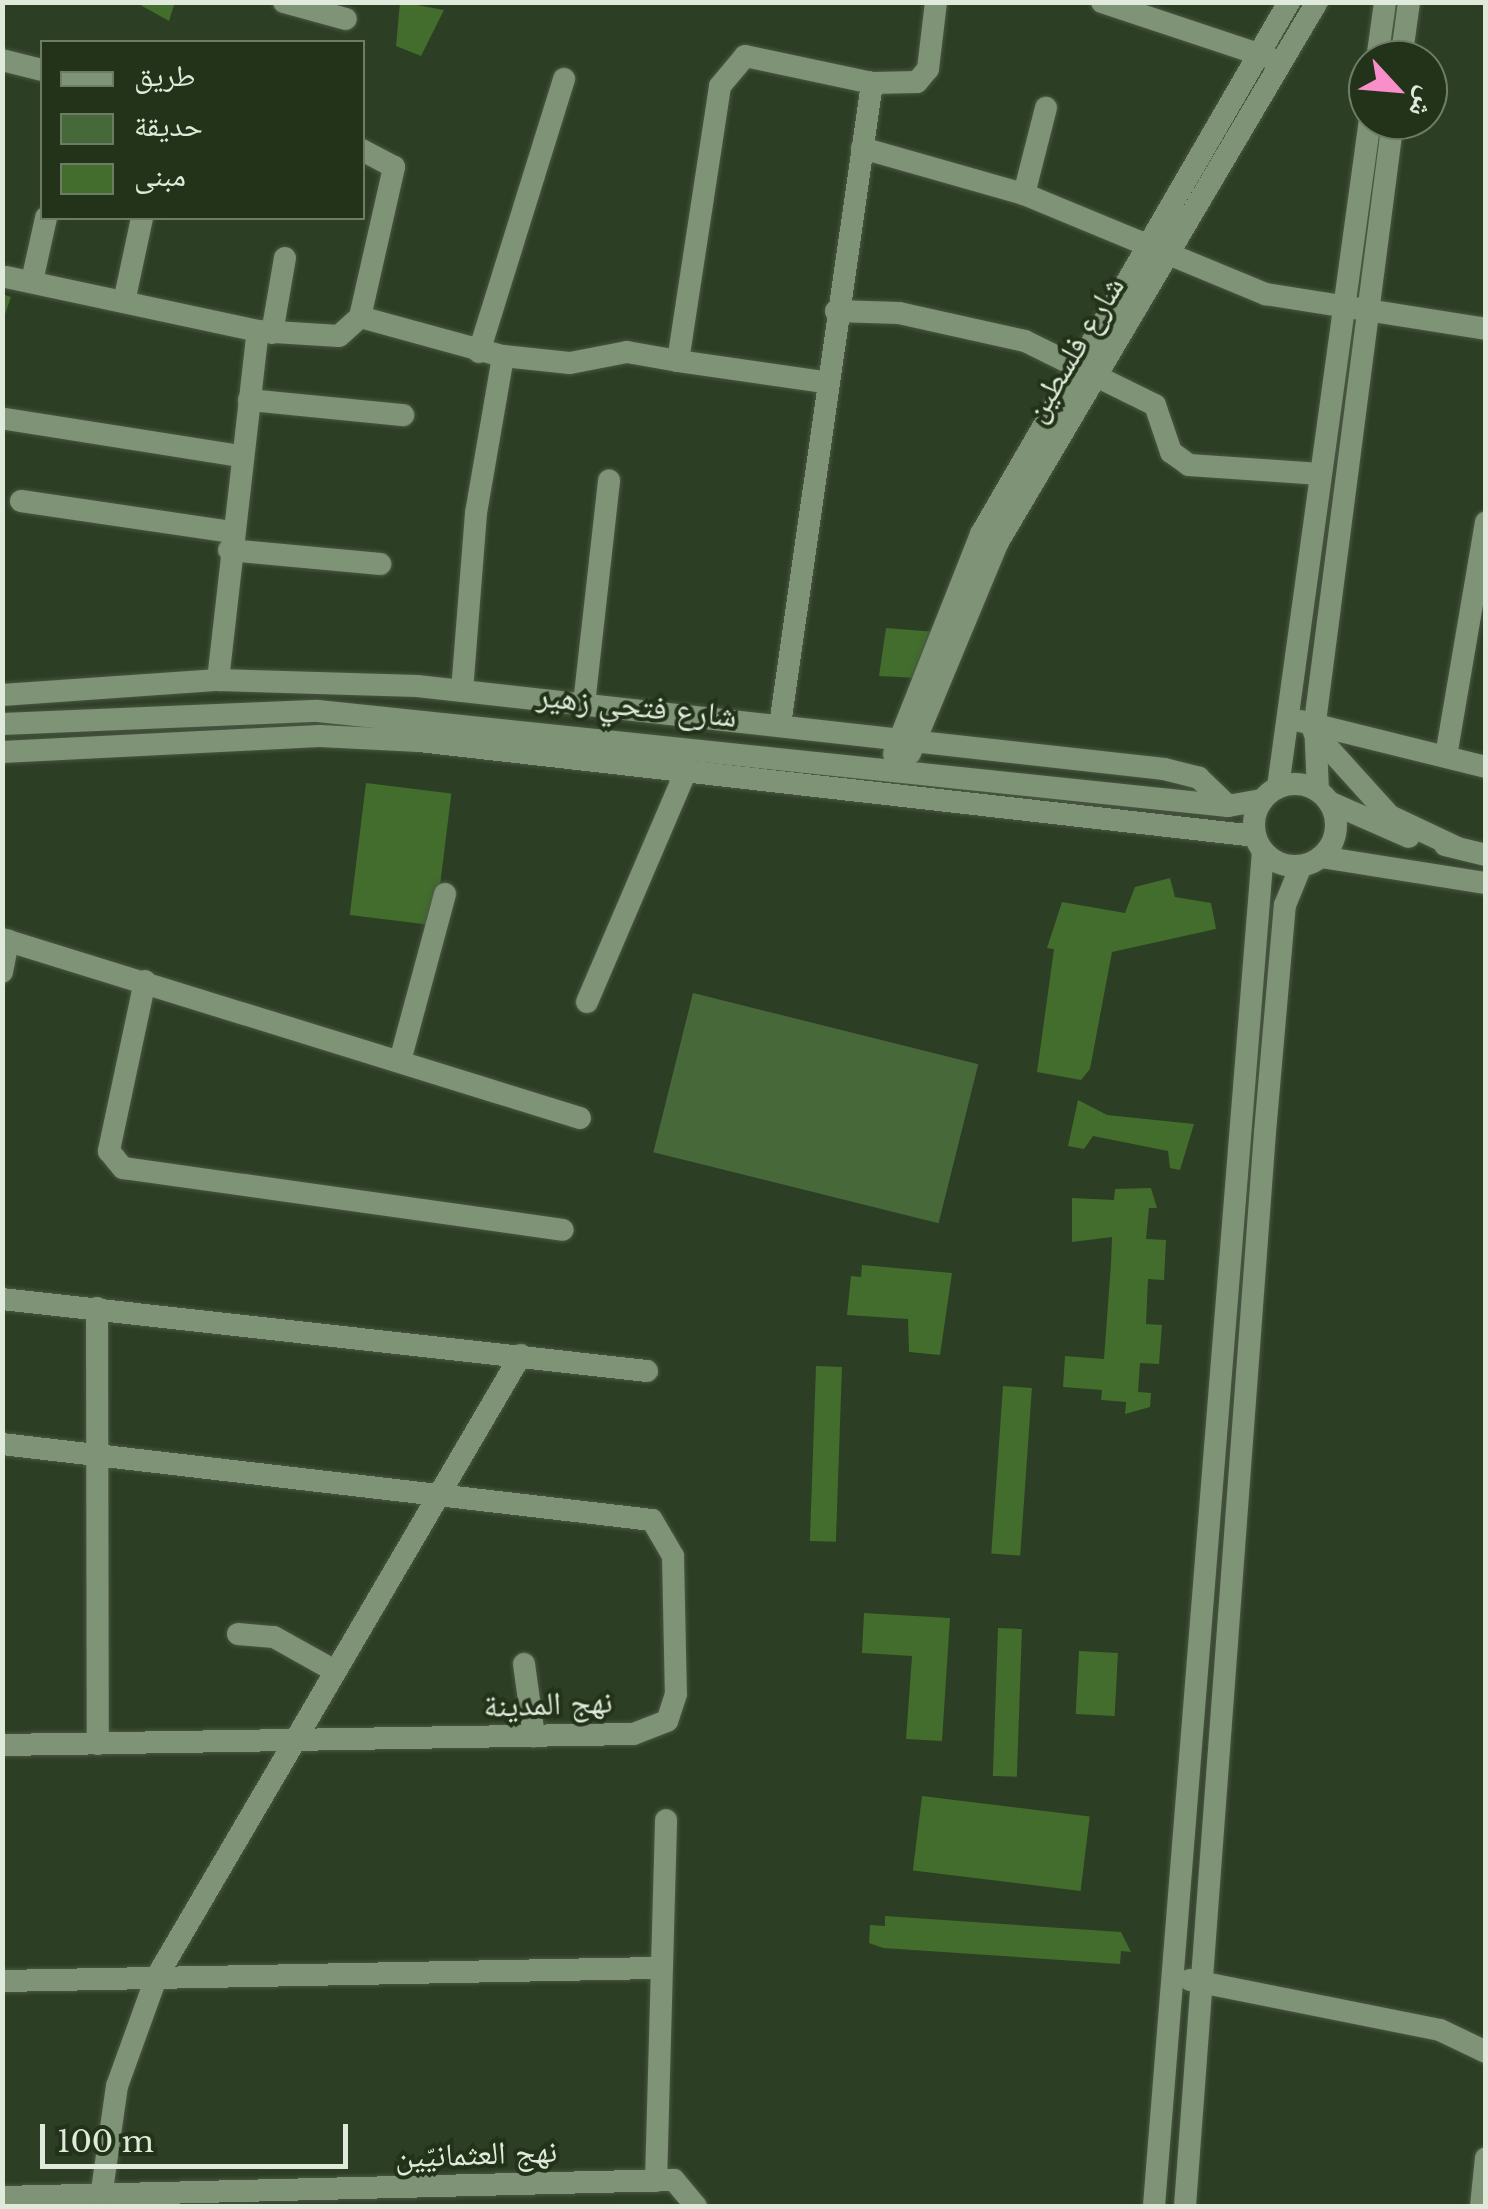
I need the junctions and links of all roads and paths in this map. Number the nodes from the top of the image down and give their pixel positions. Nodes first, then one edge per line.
1 (284, 2) edge
2 (936, 2) edge
3 (1102, 2) edge
4 (1289, 2) edge
5 (1317, 2) edge
6 (1385, 2) edge
7 (1410, 2) edge
8 (346, 19) dead end
9 (1380, 40) edge
10 (1405, 40) edge
11 (1258, 54) junction
12 (2, 60) edge
13 (1281, 61) junction
14 (40, 70) edge
15 (564, 79) dead end
16 (872, 83) junction
17 (1046, 108) dead end
18 (1369, 140) edge
19 (1389, 140) edge
20 (862, 148) junction
21 (365, 152) edge
22 (1024, 194) junction
23 (46, 220) edge
24 (142, 220) edge
25 (1159, 248) junction
26 (286, 258) dead end
27 (6, 277) dead end
28 (32, 281) junction
29 (124, 302) junction
30 (836, 310) junction
31 (1357, 311) junction
32 (360, 317) junction
33 (1486, 329) edge
34 (265, 332) junction
35 (491, 354) junction
36 (678, 361) junction
37 (1086, 373) junction
38 (824, 382) junction
39 (249, 400) junction
40 (403, 415) dead end
41 (6, 418) dead end
42 (240, 456) junction
43 (1321, 474) junction
44 (609, 480) dead end
45 (22, 501) dead end
46 (1486, 522) edge
47 (230, 541) junction
48 (380, 564) dead end
49 (218, 680) junction
50 (462, 691) junction
51 (2, 695) edge
52 (584, 704) junction
53 (2, 724) edge
54 (1306, 725) junction
55 (780, 726) junction
56 (906, 740) junction
57 (2, 752) edge
58 (1446, 756) junction
59 (899, 765) junction
60 (1486, 767) edge
61 (687, 769) junction
62 (1270, 794) junction
63 (1324, 796) junction
64 (1228, 806) junction
65 (1259, 843) junction
66 (1456, 847) junction
67 (1486, 855) edge
68 (1311, 861) junction
69 (1486, 883) edge
70 (445, 894) dead end
71 (5, 940) edge
72 (2, 972) edge
73 (144, 981) junction
74 (587, 1002) dead end
75 (400, 1061) junction
76 (580, 1118) dead end
77 (563, 1230) dead end
78 (2, 1299) edge
79 (97, 1308) junction
80 (521, 1354) junction
81 (647, 1371) dead end
82 (2, 1444) edge
83 (92, 1452) junction
84 (438, 1491) junction
85 (238, 1634) dead end
86 (524, 1664) dead end
87 (333, 1670) junction
88 (534, 1736) junction
89 (98, 1744) junction
90 (2, 1746) edge
91 (283, 1747) junction
92 (666, 1820) dead end
93 (656, 1968) junction
94 (156, 1978) junction
95 (1171, 1978) junction
96 (2, 1981) edge
97 (1203, 1982) junction
98 (1486, 2052) edge
99 (1486, 2158) edge
100 (656, 2181) junction
101 (571, 2195) edge
102 (2, 2197) edge
103 (101, 2197) junction
104 (435, 2197) edge
105 (286, 2199) edge
106 (135, 2201) edge
107 (696, 2206) edge
108 (1154, 2206) edge
109 (1185, 2206) edge
110 (1481, 2206) edge

1 - 8 street
2 - 16 street
3 - 11 street
4 - 11 street, شارع فلسطين
5 - 13 street, شارع فلسطين
6 - 9 street
7 - 10 street
11 - 13 street
11 - 25 street, شارع فلسطين
12 - 14 street
13 - 25 street, شارع فلسطين
15 - 35 street
16 - 20 street
16 - 36 street
17 - 22 street
18 - 31 street
19 - 31 street
20 - 22 street
20 - 30 street
21 - 32 street
22 - 25 street
23 - 28 street
24 - 29 street
25 - 31 street
25 - 37 street, شارع فلسطين
26 - 34 street
27 - 28 street
28 - 29 street
29 - 34 street
30 - 37 street
30 - 38 street
31 - 33 street
31 - 43 street
31 - 54 street
32 - 34 street
32 - 35 street
34 - 39 street
35 - 36 street
35 - 50 street
36 - 38 street
37 - 43 street
37 - 56 street, شارع فلسطين
38 - 55 street
39 - 40 street
39 - 42 street
41 - 42 street
42 - 47 street
43 - 54 street
44 - 52 street
45 - 47 street
46 - 58 street
47 - 48 street
47 - 49 street
49 - 50 street
49 - 51 street
50 - 52 street
52 - 55 street
53 - 59 street, شارع فتحي زهير
54 - 58 street
54 - 62 street
54 - 63 street
54 - 66 street
55 - 56 street
56 - 59 street, شارع فلسطين
56 - 64 street
57 - 61 street, شارع فتحي زهير
58 - 60 street
59 - 64 street, شارع فتحي زهير
61 - 65 street, شارع فتحي زهير
61 - 74 street
62 - 63 street, شارع فتحي زهير
62 - 64 street, شارع فتحي زهير
62 - 65 street
63 - 66 street
63 - 68 street
65 - 68 street, شارع فتحي زهير
65 - 95 street
66 - 67 street
68 - 69 street, شارع فتحي زهير
68 - 97 street
70 - 75 street
71 - 72 street
71 - 73 street
73 - 75 street
73 - 77 street
75 - 76 street
78 - 79 street
79 - 80 street
79 - 83 street
80 - 81 street
80 - 84 street
82 - 83 street
83 - 84 street
83 - 89 street
84 - 87 street
84 - 88 street, نهج المدينة
85 - 87 street
86 - 88 street
87 - 91 street
88 - 91 street, نهج المدينة
89 - 90 street, نهج المدينة
89 - 91 street, نهج المدينة
91 - 94 street
92 - 93 street
93 - 94 street
93 - 100 street
94 - 96 street
94 - 103 street
95 - 97 street
95 - 108 street
97 - 98 street
97 - 109 street
99 - 110 street
100 - 101 street, نهج العثمانيّين
100 - 107 street
101 - 104 street, نهج العثمانيّين
102 - 103 street, نهج العثمانيّين
103 - 106 street, نهج العثمانيّين
104 - 105 street, نهج العثمانيّين
105 - 106 street, نهج العثمانيّين

